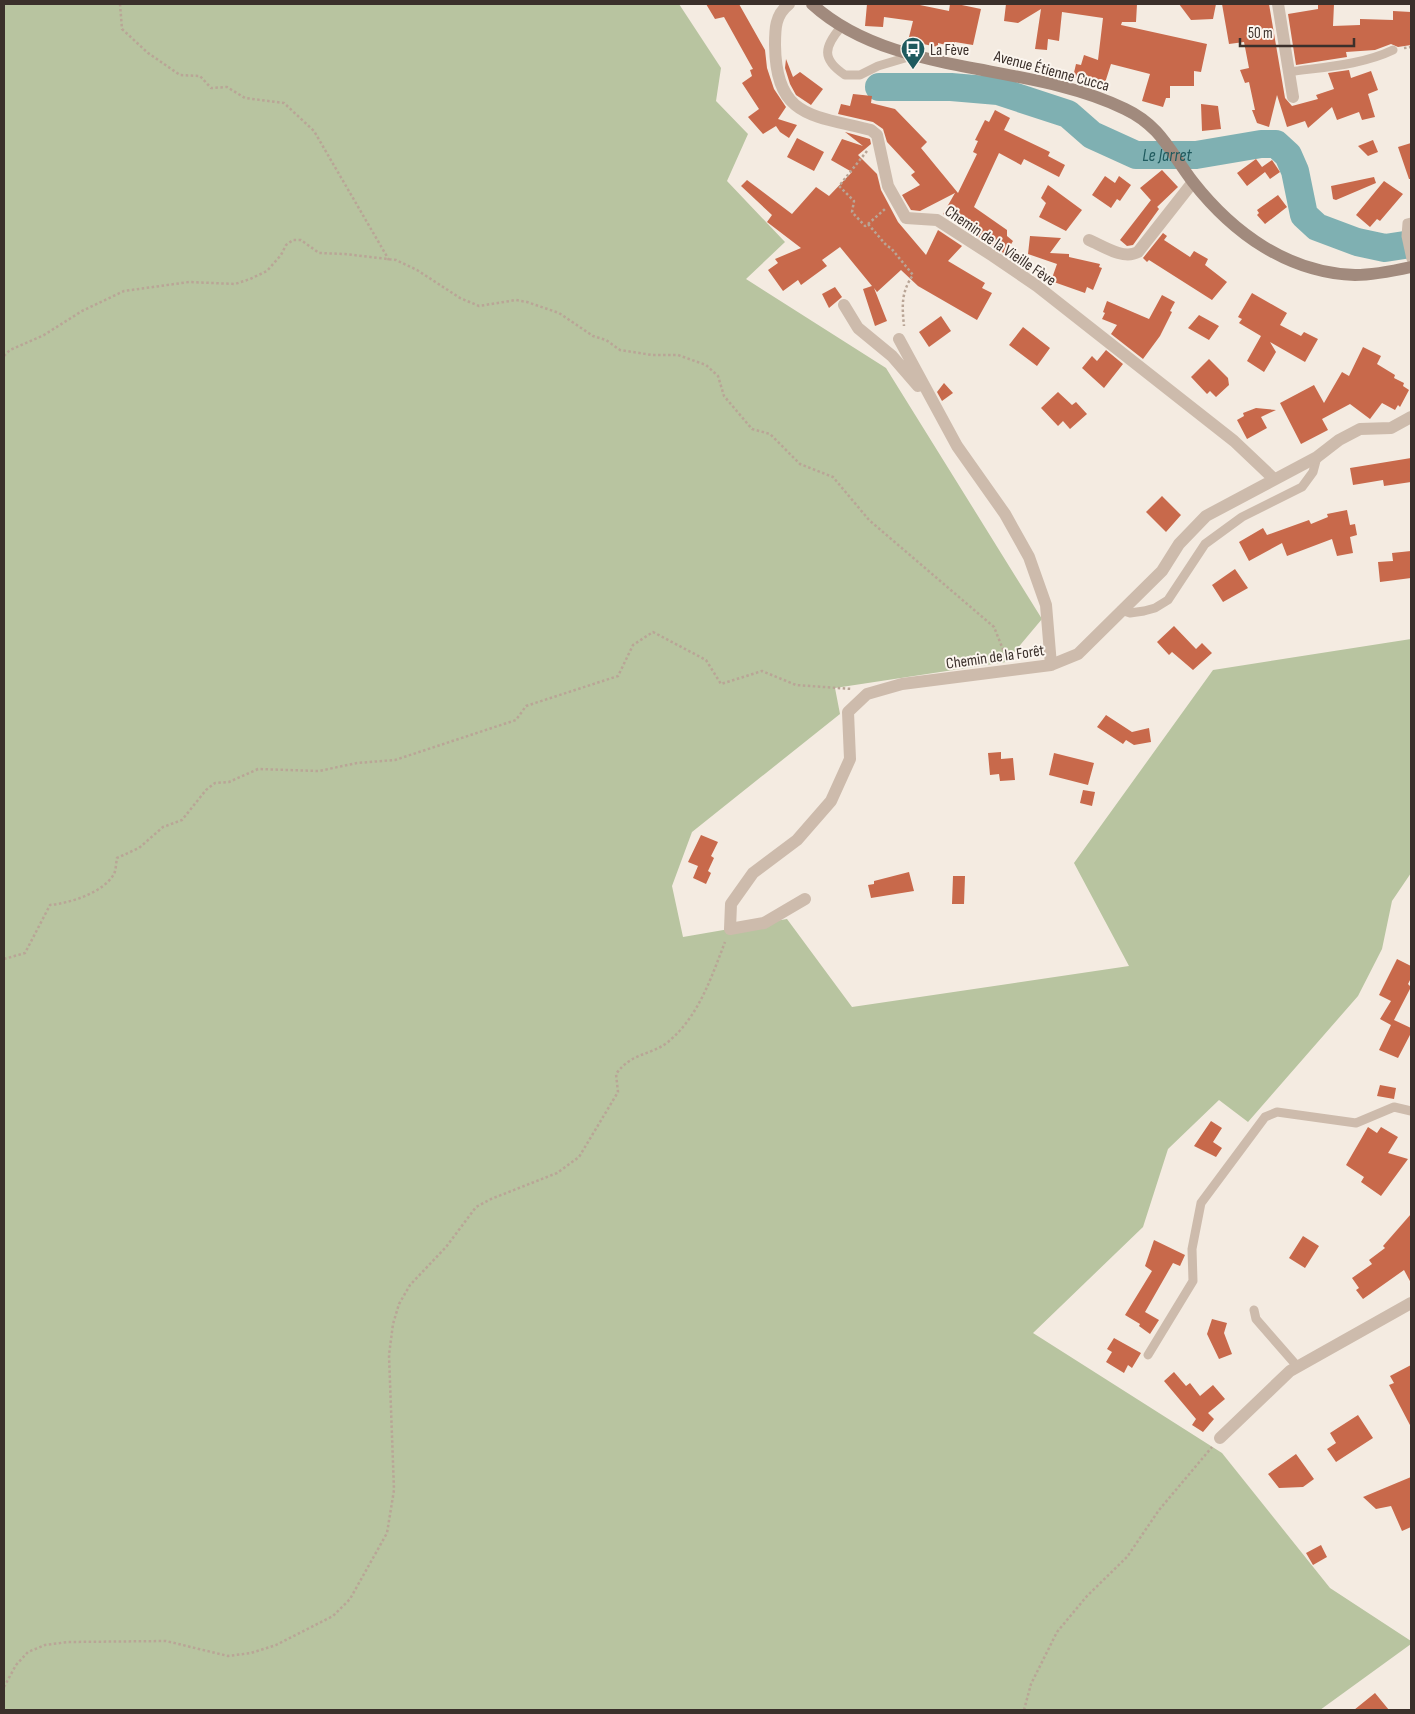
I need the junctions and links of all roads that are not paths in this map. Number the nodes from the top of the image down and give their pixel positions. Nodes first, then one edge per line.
1 (789, 4) edge
2 (1278, 4) edge
3 (818, 5) edge
4 (841, 27) junction
5 (1393, 50) dead end
6 (915, 55) junction
7 (1289, 72) junction
8 (1293, 97) dead end
9 (1193, 182) junction
10 (1411, 222) edge
11 (1089, 240) dead end
12 (1410, 256) edge
13 (1411, 267) edge
14 (844, 304) dead end
15 (902, 336) road end
16 (931, 401) junction
17 (1411, 417) edge
18 (1317, 456) junction
19 (1274, 479) junction
20 (1121, 610) junction
21 (1051, 665) junction
22 (805, 899) dead end
23 (1411, 1111) edge
24 (1411, 1302) edge
25 (1254, 1310) dead end
26 (1148, 1355) dead end
27 (1297, 1366) junction
28 (1220, 1438) road end

1 - 19 street, Chemin de la Vieille Fève
2 - 7 street
3 - 4 main road, Avenue Étienne Cucca
4 - 6 main road, Avenue Étienne Cucca
4 - 6 lane
5 - 7 lane
6 - 9 main road, Avenue Étienne Cucca
7 - 8 street
9 - 11 street
9 - 13 main road, Avenue Étienne Cucca
10 - 12 lane
14 - 16 street
15 - 16 street
16 - 21 street
17 - 18 street, Chemin de la Forêt
18 - 19 street, Chemin de la Forêt
18 - 20 lane
19 - 20 street, Chemin de la Forêt
20 - 21 street, Chemin de la Forêt
21 - 22 street, Chemin de la Forêt
23 - 26 lane
24 - 27 street
25 - 27 lane
27 - 28 street

